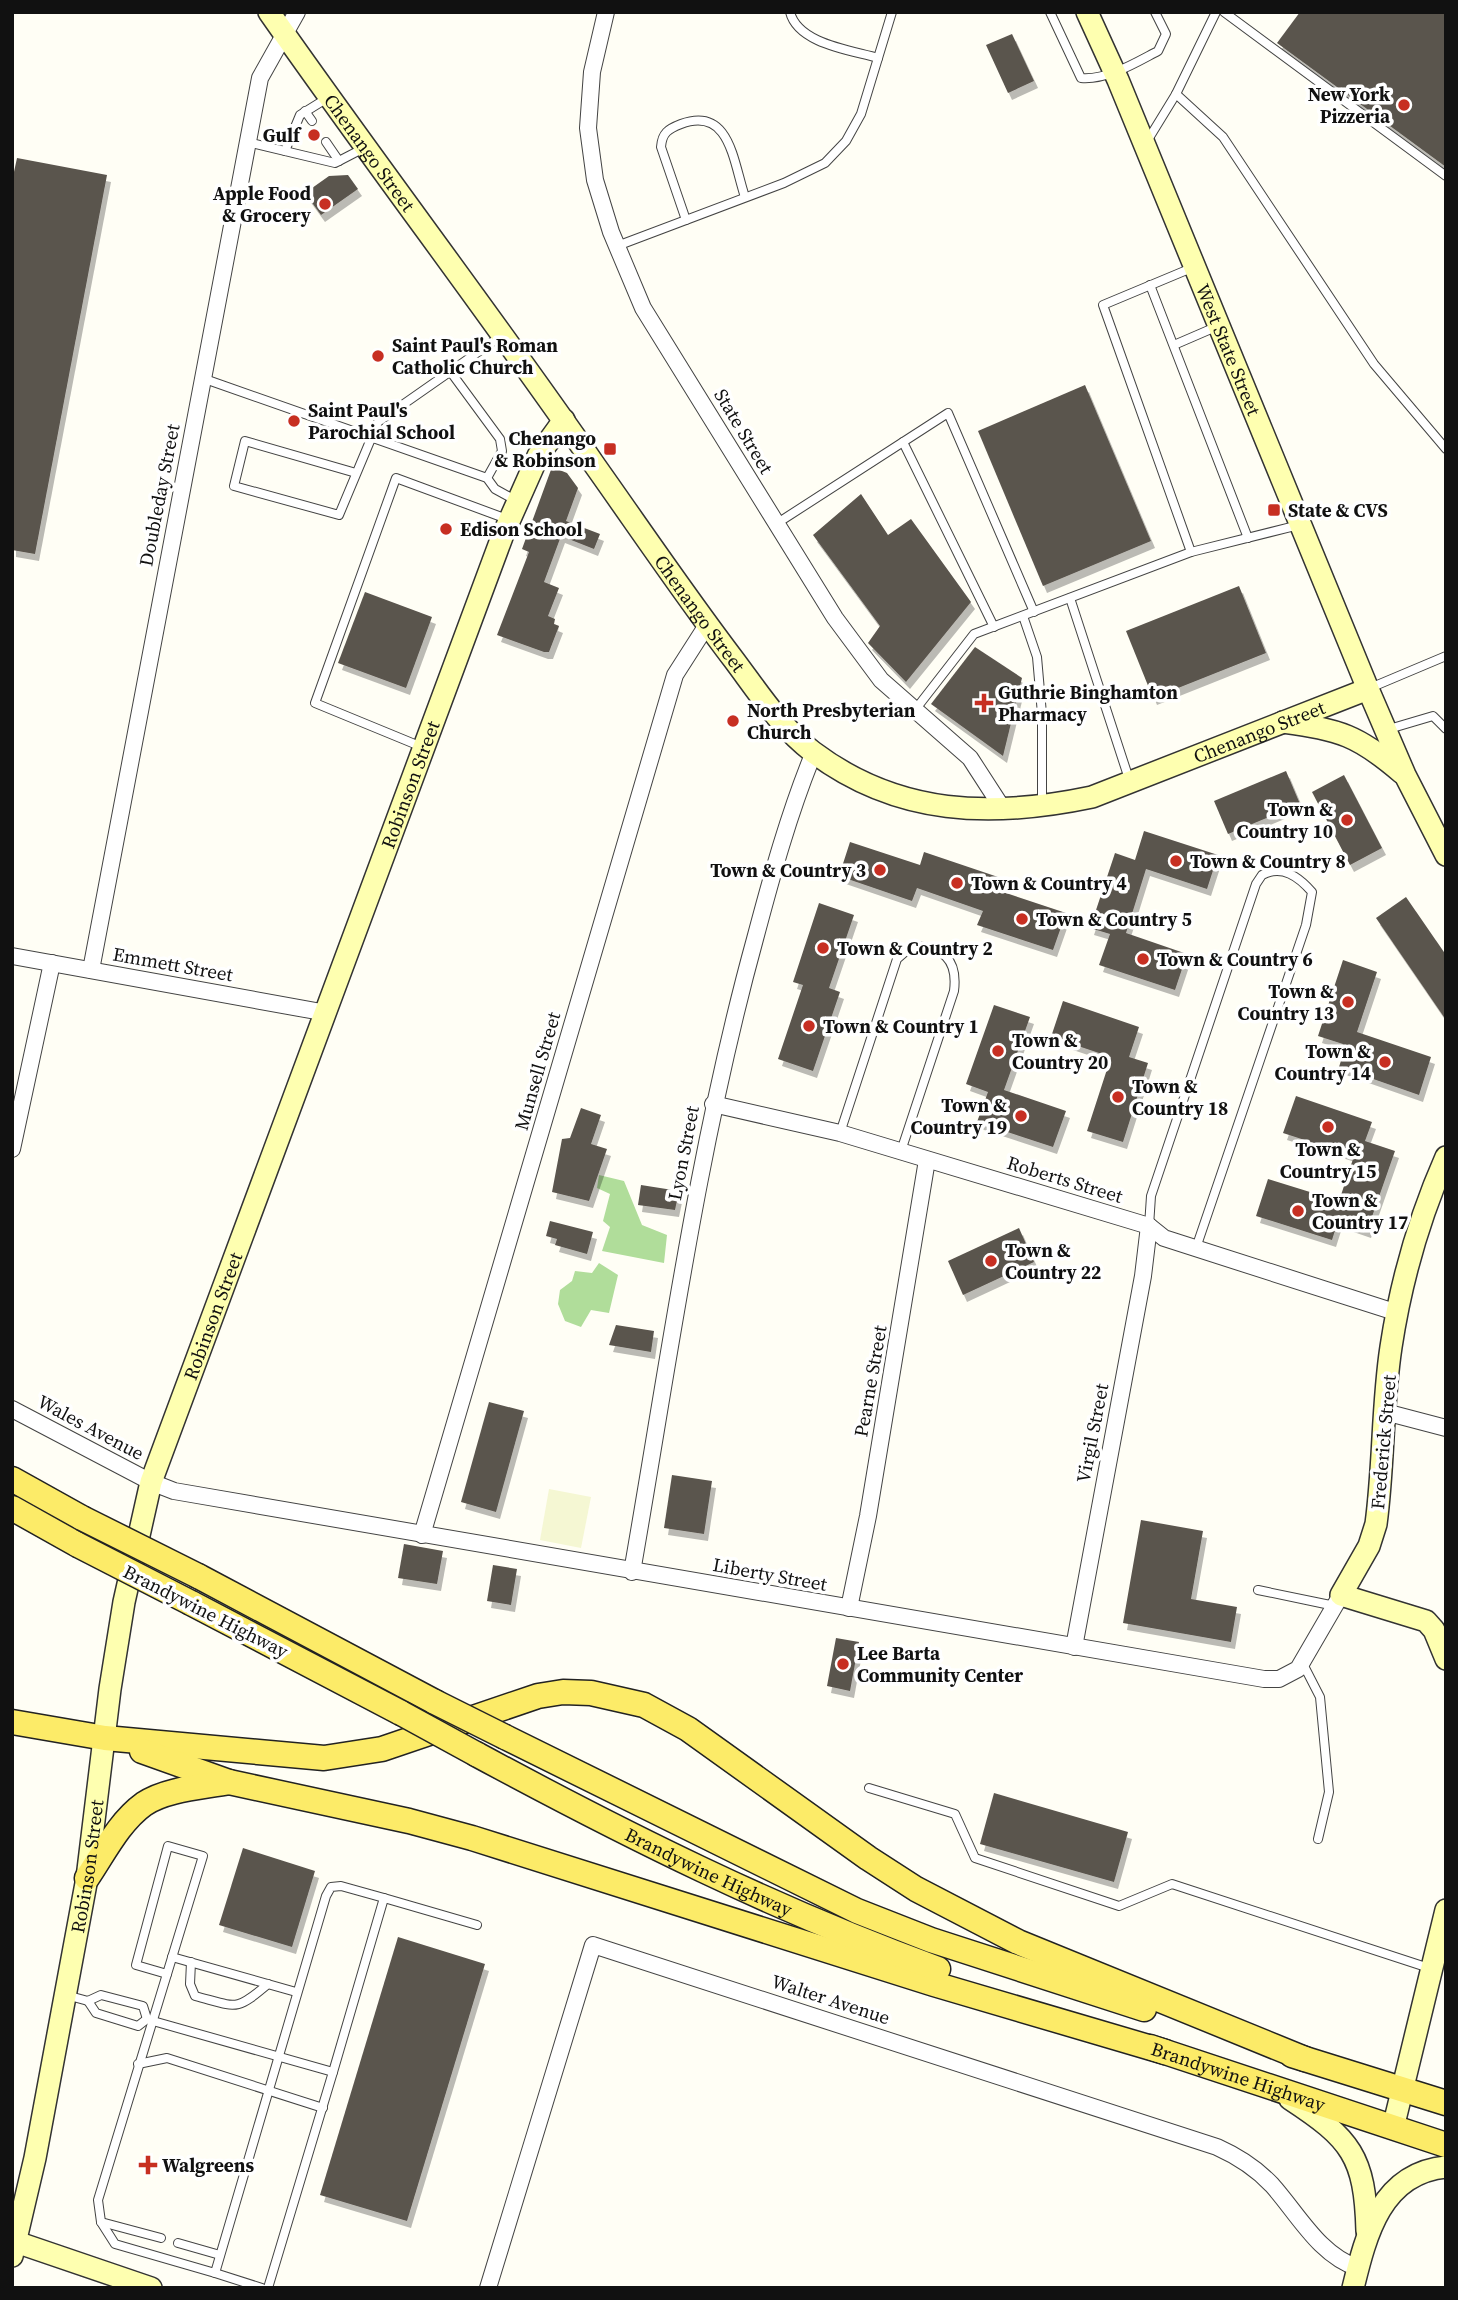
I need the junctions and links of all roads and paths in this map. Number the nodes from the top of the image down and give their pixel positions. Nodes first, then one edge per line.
1 (269, 12) edge
2 (297, 12) edge
3 (606, 12) edge
4 (790, 12) edge
5 (892, 12) edge
6 (1050, 12) edge
7 (1087, 12) edge
8 (1155, 12) edge
9 (1216, 12) edge
10 (1224, 12) edge
11 (283, 32) junction
12 (878, 58) junction
13 (1115, 72) junction
14 (1176, 94) junction
15 (329, 97) junction
16 (306, 111) junction
17 (312, 121) dead end
18 (247, 142) junction
19 (326, 142) dead end
20 (1145, 146) junction
21 (365, 148) junction
22 (285, 151) junction
23 (340, 161) junction
24 (1446, 176) edge
25 (746, 197) junction
26 (686, 220) junction
27 (617, 246) junction
28 (1194, 267) junction
29 (1150, 285) junction
30 (1218, 326) junction
31 (501, 336) junction
32 (1174, 345) junction
33 (450, 371) junction
34 (202, 378) junction
35 (564, 420) junction
36 (371, 435) junction
37 (903, 442) junction
38 (1446, 449) edge
39 (356, 473) junction
40 (487, 478) junction
41 (514, 511) junction
42 (776, 524) junction
43 (1298, 525) junction
44 (1248, 538) junction
45 (1191, 552) junction
46 (1070, 598) junction
47 (1034, 611) junction
48 (1023, 616) junction
49 (707, 625) junction
50 (993, 627) junction
51 (1446, 656) edge
52 (1368, 689) junction
53 (915, 710) junction
54 (1281, 722) junction
55 (1446, 729) edge
56 (1386, 730) junction
57 (424, 747) junction
58 (814, 752) junction
59 (1405, 775) junction
60 (1130, 782) junction
61 (1042, 806) junction
62 (1003, 809) junction
63 (1443, 841) edge
64 (12, 956) edge
65 (52, 963) junction
66 (91, 970) junction
67 (327, 1013) junction
68 (713, 1104) junction
69 (839, 1133) junction
70 (12, 1149) edge
71 (901, 1151) junction
72 (1446, 1157) edge
73 (927, 1160) junction
74 (1149, 1226) junction
75 (1196, 1248) junction
76 (1398, 1313) junction
77 (12, 1409) edge
78 (1385, 1412) junction
79 (1446, 1428) edge
80 (12, 1479) edge
81 (151, 1482) junction
82 (12, 1508) edge
83 (422, 1535) junction
84 (632, 1572) junction
85 (1258, 1590) dead end
86 (1338, 1600) junction
87 (849, 1608) junction
88 (1074, 1647) junction
89 (1446, 1659) edge
90 (1302, 1662) junction
91 (12, 1722) edge
92 (105, 1738) junction
93 (229, 1782) junction
94 (869, 1788) dead end
95 (1318, 1839) dead end
96 (87, 1878) junction
97 (384, 1898) junction
98 (1445, 1916) edge
99 (477, 1925) dead end
100 (172, 1957) junction
101 (191, 1962) junction
102 (1432, 1969) junction
103 (167, 1974) junction
104 (268, 1984) junction
105 (296, 1992) junction
106 (66, 1995) junction
107 (88, 2001) junction
108 (150, 2020) junction
109 (1165, 2052) junction
110 (278, 2056) junction
111 (1306, 2059) junction
112 (138, 2064) junction
113 (333, 2072) junction
114 (1403, 2089) junction
115 (1277, 2090) junction
116 (268, 2091) junction
117 (1446, 2103) edge
118 (323, 2108) junction
119 (1393, 2128) junction
120 (1446, 2145) edge
121 (1446, 2167) edge
122 (101, 2222) junction
123 (1367, 2231) junction
124 (161, 2238) dead end
125 (178, 2243) dead end
126 (13, 2246) edge
127 (220, 2255) junction
128 (215, 2273) junction
129 (1356, 2278) edge
130 (143, 2287) edge
131 (262, 2288) edge
132 (268, 2288) edge
133 (488, 2288) edge

1 - 11 street, Chenango Street
2 - 11 street, Doubleday Street
3 - 27 street, State Street
4 - 12 lane
5 - 12 lane
6 - 13 lane
7 - 13 street, West State Street
8 - 13 lane
9 - 14 lane
10 - 24 lane
11 - 15 street, Chenango Street
11 - 18 street, Doubleday Street
12 - 25 lane
13 - 20 street, West State Street
14 - 20 lane
14 - 38 lane
15 - 16 lane
15 - 21 street, Chenango Street
16 - 17 lane
16 - 22 lane
18 - 22 lane
18 - 34 street, Doubleday Street
19 - 23 lane
20 - 28 street, West State Street
21 - 23 lane
21 - 31 street, Chenango Street
22 - 23 lane
25 - 26 lane
25 - 26 lane
26 - 27 lane
27 - 42 street, State Street
28 - 29 lane
28 - 30 street, West State Street
29 - 32 lane
29 - 45 lane
30 - 32 lane
30 - 43 street, West State Street
31 - 33 lane
31 - 35 street, Chenango Street
32 - 44 lane
33 - 36 lane
33 - 40 lane
34 - 36 lane
34 - 66 street, Doubleday Street
35 - 41 street, Robinson Street
35 - 49 street, Chenango Street
36 - 39 lane
36 - 40 lane
37 - 42 lane
37 - 47 lane
37 - 50 lane
39 - 39 lane
40 - 41 lane
41 - 57 street, Robinson Street
41 - 57 lane
42 - 53 street, State Street
43 - 44 lane
43 - 52 street, West State Street
44 - 45 lane
45 - 46 lane
46 - 47 lane
46 - 60 lane
47 - 48 lane
48 - 50 lane
48 - 61 lane
49 - 58 street, Chenango Street
49 - 83 street, Munsell Street
50 - 53 lane
51 - 52 lane
52 - 54 street, Chenango Street
52 - 56 street
53 - 62 street, State Street
54 - 59 street
54 - 60 street, Chenango Street
55 - 56 lane
56 - 59 street
57 - 67 street, Robinson Street
58 - 62 street, Chenango Street
58 - 68 street, Lyon Street
59 - 63 street
60 - 61 street, Chenango Street
61 - 62 street, Chenango Street
64 - 65 street, Emmett Street
65 - 66 street, Emmett Street
65 - 70 street
66 - 67 street, Emmett Street
67 - 81 street, Robinson Street
68 - 69 street, Roberts Street
68 - 84 street, Lyon Street
69 - 71 street, Roberts Street
69 - 71 lane
71 - 73 street, Roberts Street
72 - 76 street, Frederick Street
73 - 74 street, Roberts Street
73 - 87 street, Pearne Street
74 - 75 street, Roberts Street
74 - 75 lane
74 - 88 street, Virgil Street
75 - 76 street, Roberts Street
76 - 78 street, Frederick Street
77 - 81 street, Wales Avenue
78 - 79 street
78 - 86 street, Frederick Street
80 - 111 main road, Brandywine Highway, bridge
81 - 83 street, Liberty Street
81 - 92 street, Robinson Street
82 - 109 main road, Brandywine Highway, bridge
83 - 84 street, Liberty Street
84 - 87 street, Liberty Street
85 - 86 lane
86 - 89 street
86 - 90 street
87 - 88 street, Liberty Street
88 - 90 street, Liberty Street
90 - 95 lane
91 - 92 main road
92 - 93 main road
92 - 96 street, Robinson Street
92 - 111 main road
93 - 96 main road
93 - 109 main road
94 - 102 lane
96 - 106 street, Robinson Street
97 - 99 lane
97 - 105 lane
97 - 113 lane
98 - 102 street
100 - 101 lane
100 - 103 lane
100 - 103 lane
101 - 104 lane
101 - 104 lane
102 - 114 street
103 - 108 lane
104 - 105 lane
105 - 110 lane
106 - 107 lane
106 - 126 street, Robinson Street
107 - 108 lane
107 - 108 lane
108 - 110 lane
108 - 112 lane
109 - 115 main road, Brandywine Highway
110 - 113 lane
110 - 116 lane
111 - 114 main road, Brandywine Highway
112 - 116 lane
112 - 122 lane
113 - 118 lane
114 - 117 main road, Brandywine Highway
114 - 119 street
115 - 119 main road, Brandywine Highway
115 - 123 street
116 - 118 lane
116 - 127 lane
118 - 132 lane
119 - 120 main road, Brandywine Highway
121 - 123 street
122 - 124 lane
122 - 128 lane
123 - 129 street
125 - 127 lane
126 - 130 street
127 - 128 lane
128 - 131 lane
129 - 133 street, Walter Avenue

